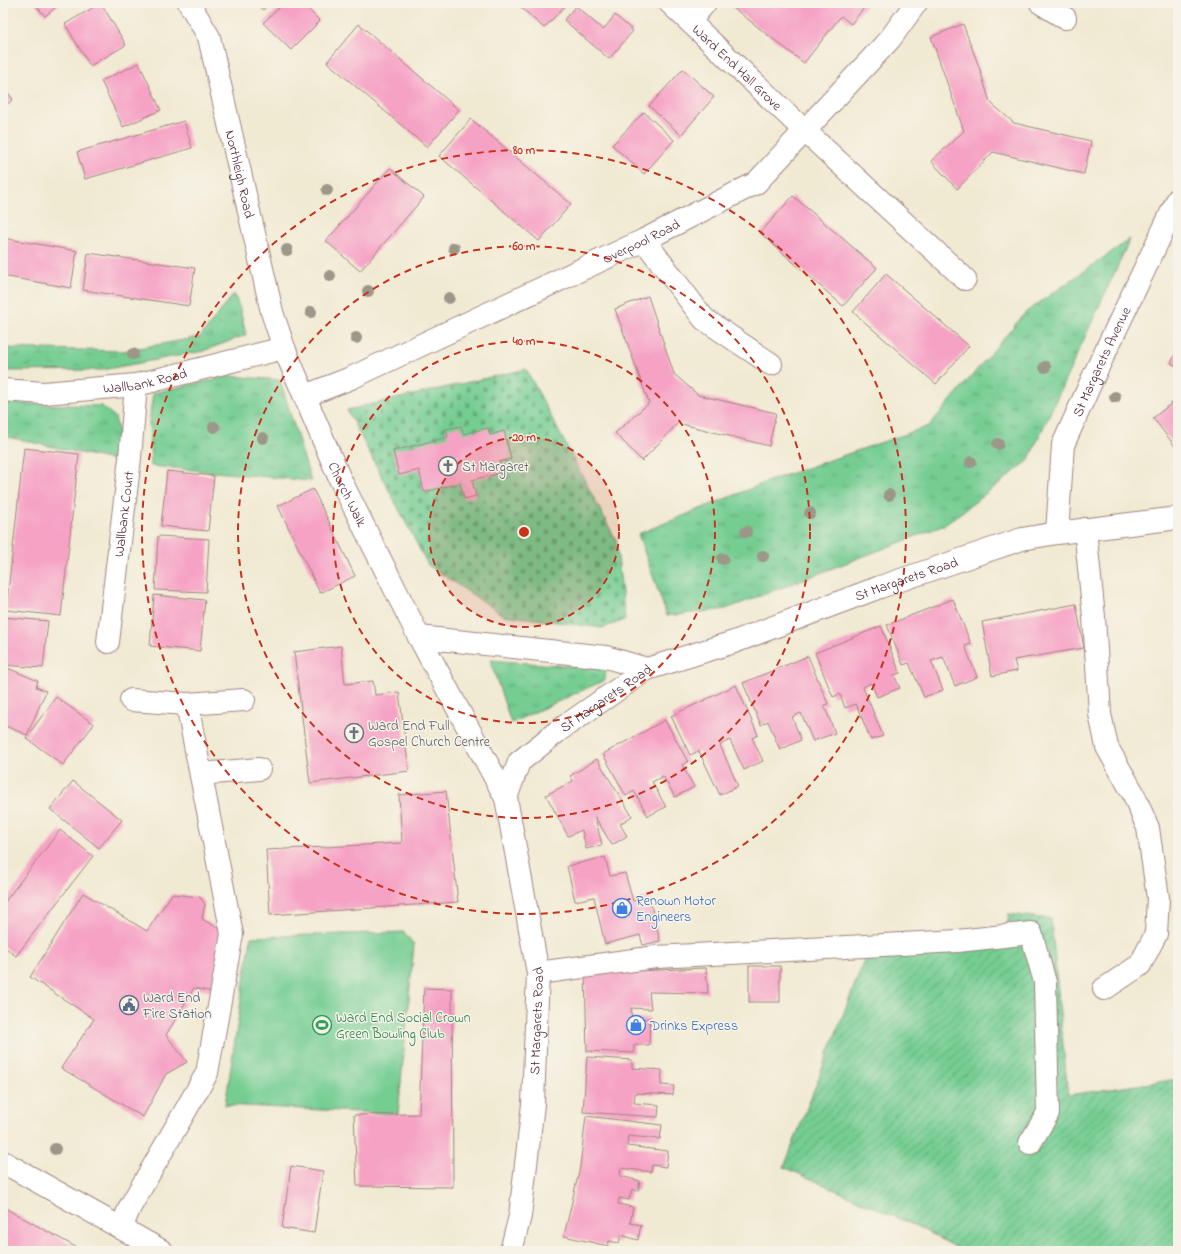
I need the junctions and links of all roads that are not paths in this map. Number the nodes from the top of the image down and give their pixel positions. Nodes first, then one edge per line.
1 (189, 3) edge
2 (670, 3) edge
3 (705, 3) edge
4 (916, 3) edge
5 (1041, 3) edge
6 (1065, 18) dead end
7 (690, 21) junction
8 (805, 131) junction
9 (1178, 199) edge
10 (644, 240) junction
11 (965, 278) dead end
12 (284, 348) junction
13 (771, 364) dead end
14 (136, 385) junction
15 (3, 390) edge
16 (305, 396) junction
17 (1178, 518) edge
18 (1085, 529) junction
19 (1057, 533) junction
20 (419, 637) junction
21 (108, 642) dead end
22 (647, 669) junction
23 (131, 700) dead end
24 (244, 700) dead end
25 (187, 704) junction
26 (260, 769) dead end
27 (201, 774) junction
28 (506, 798) junction
29 (538, 973) junction
30 (1104, 990) dead end
31 (1030, 1144) dead end
32 (3, 1162) edge
33 (121, 1228) junction
34 (162, 1251) edge
35 (511, 1251) edge

1 - 12 street, Northleigh Road
2 - 7 street, Ward End Hall Grove
3 - 7 street
4 - 8 street, Overpool Road
5 - 6 street
7 - 8 street, Ward End Hall Grove
8 - 10 street, Overpool Road
8 - 11 street, Ward End Hall Grove
9 - 19 street, St Margarets Avenue
10 - 13 street
10 - 16 street, Overpool Road
12 - 14 street, Wallbank Road
12 - 16 street, Church Walk
14 - 15 street, Wallbank Road
14 - 21 street, Wallbank Court
16 - 20 street, Church Walk
17 - 18 street, St Margarets Road
18 - 19 street, St Margarets Road
18 - 30 street
19 - 22 street, St Margarets Road
20 - 22 street
20 - 28 street, Church Walk
22 - 28 street, St Margarets Road
23 - 25 street
24 - 25 street
25 - 27 street
26 - 27 street
27 - 33 street
28 - 29 street, St Margarets Road
29 - 31 street
29 - 35 street, St Margarets Road
32 - 33 street
33 - 34 street

